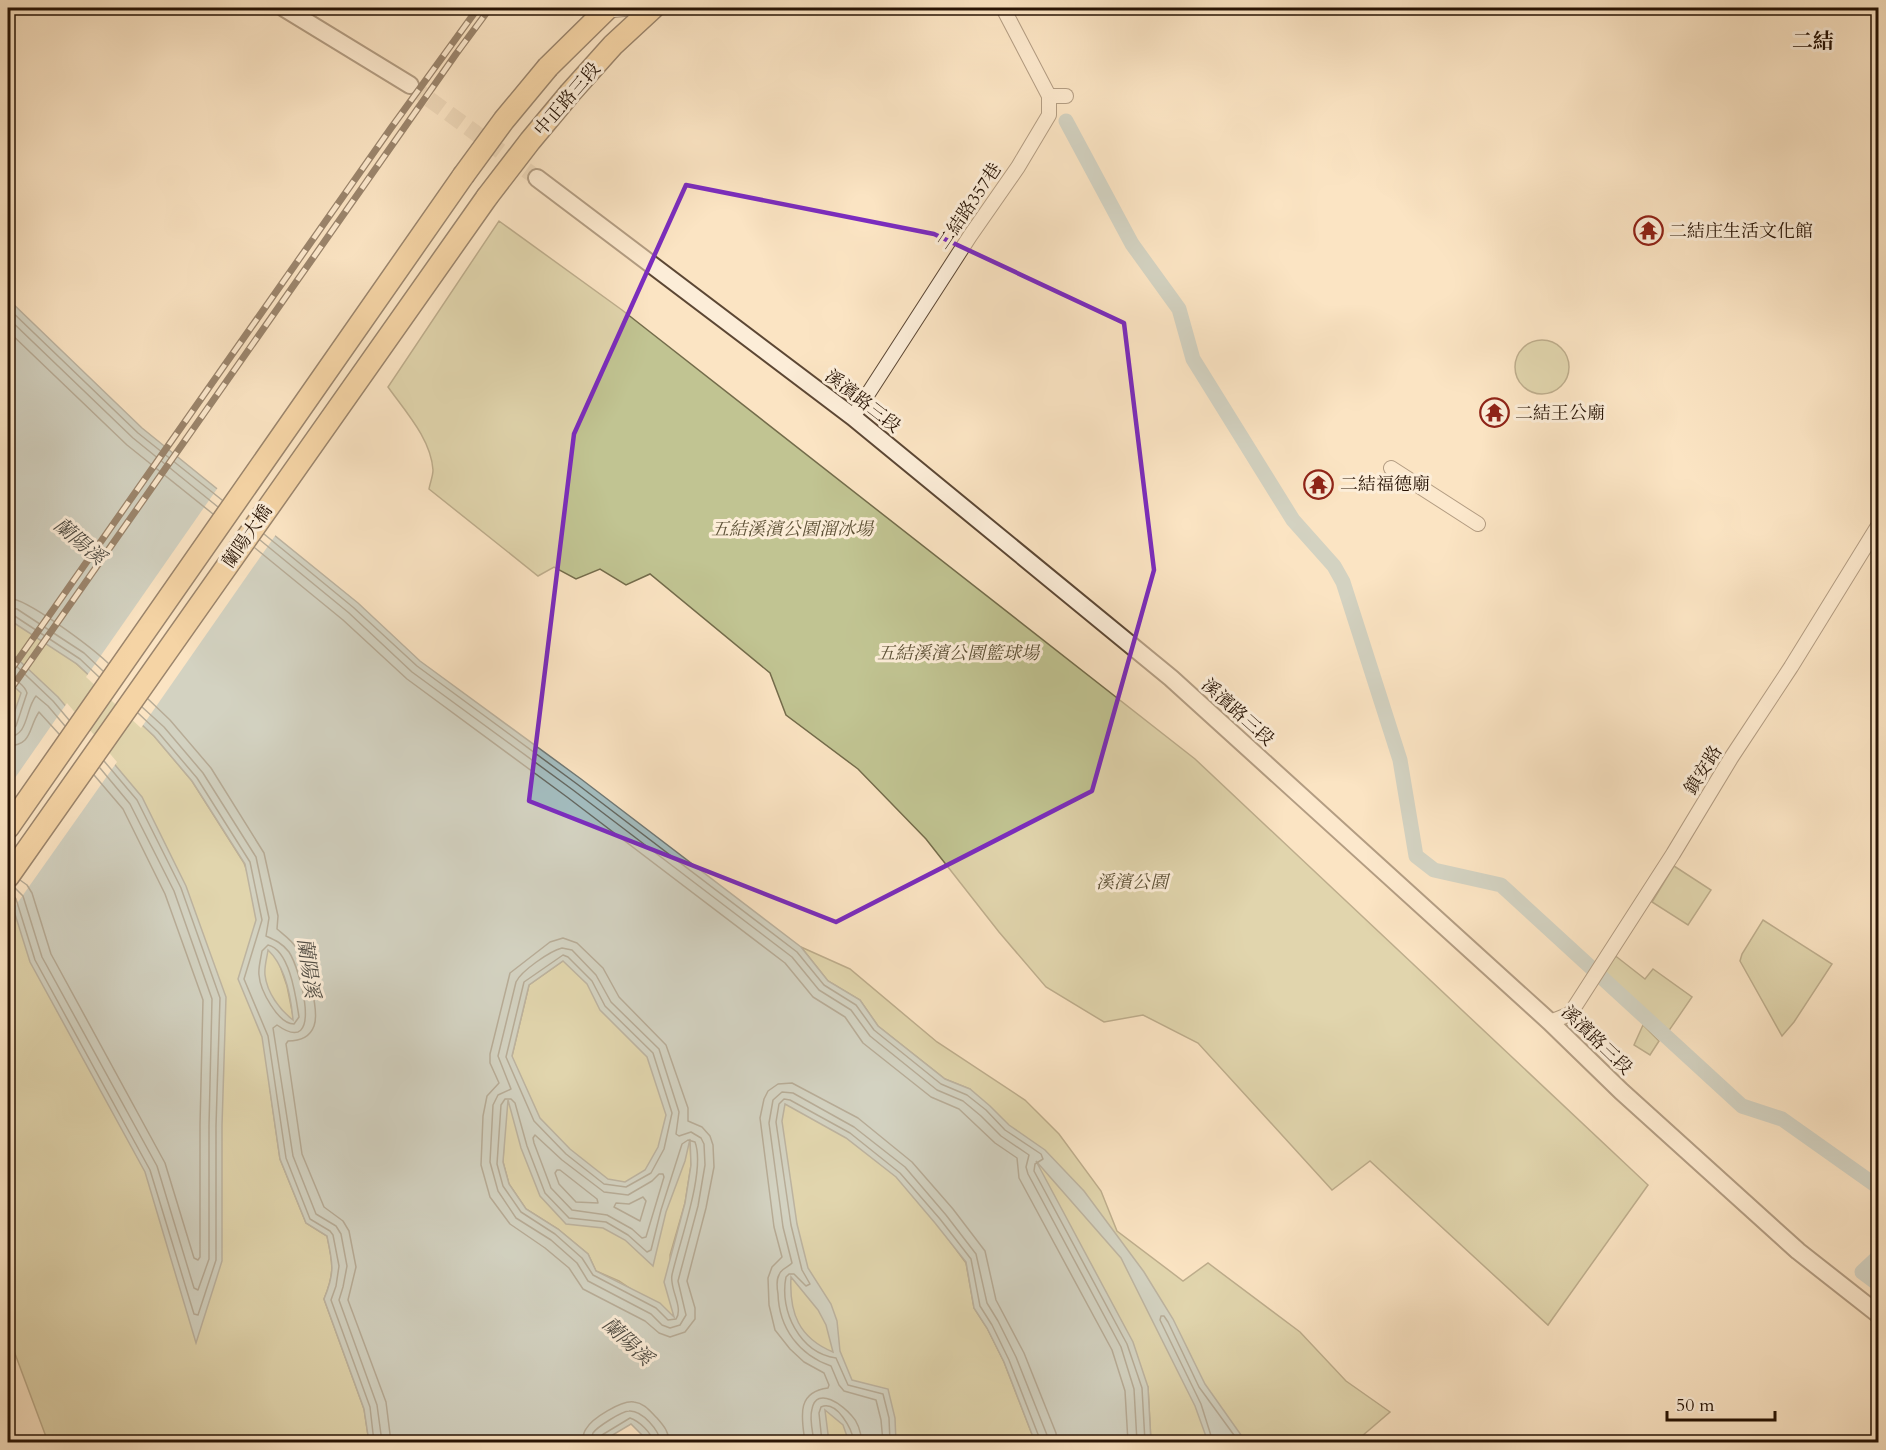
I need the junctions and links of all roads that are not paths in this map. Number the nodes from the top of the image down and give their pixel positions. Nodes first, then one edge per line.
1 (284, 8) edge
2 (636, 8) edge
3 (653, 8) edge
4 (1003, 8) edge
5 (605, 9) edge
6 (410, 85) tunnel mouth
7 (1049, 96) junction
8 (1066, 96) dead end
9 (463, 176) joint
10 (537, 178) tunnel mouth
11 (488, 197) joint
12 (853, 417) junction
13 (1391, 468) dead end
14 (1478, 524) dead end
15 (1878, 526) edge
16 (8, 828) edge
17 (8, 877) edge
18 (1550, 1022) junction
19 (1878, 1314) edge

1 - 6 street
2 - 5 street
3 - 11 main road, 中正路三段, bridge
4 - 7 street
5 - 9 main road, 中正路三段, bridge
7 - 8 street
7 - 12 street, 二結路357巷
9 - 16 main road, 蘭陽大橋
10 - 12 street, 溪濱路三段
11 - 17 main road, 蘭陽大橋
12 - 18 street, 溪濱路三段
13 - 14 street
15 - 18 street, 鎮安路
18 - 19 street, 溪濱路三段

